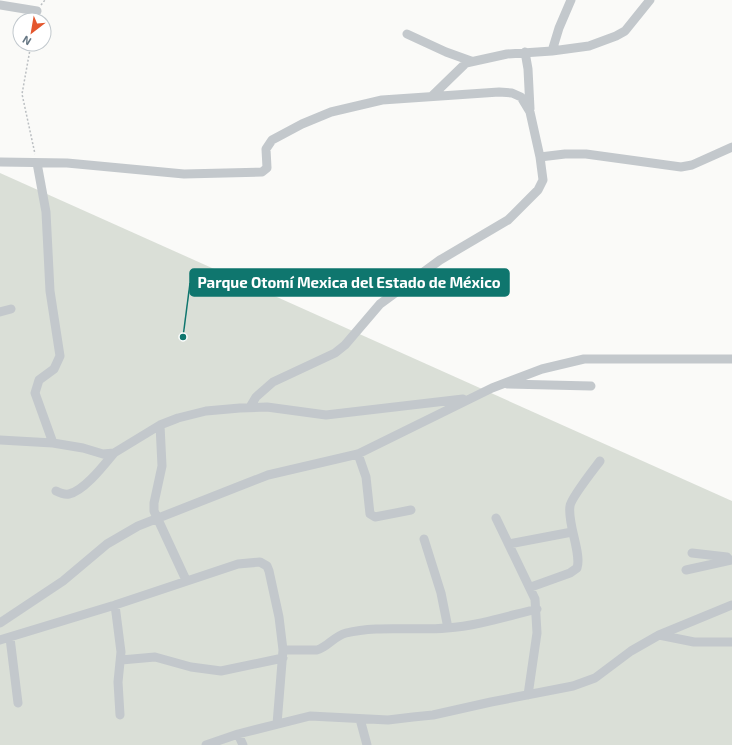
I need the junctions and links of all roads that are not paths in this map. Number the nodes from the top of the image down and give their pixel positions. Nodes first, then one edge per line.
1 (571, 0) edge
2 (650, 0) edge
3 (0, 5) edge
4 (39, 8) road end
5 (407, 34) dead end
6 (552, 51) junction
7 (525, 52) junction
8 (471, 61) junction
9 (432, 96) junction
10 (530, 112) junction
11 (732, 146) edge
12 (540, 157) junction
13 (0, 162) edge
14 (37, 162) junction
15 (11, 309) dead end
16 (0, 312) edge
17 (732, 359) edge
18 (504, 383) junction
19 (591, 386) dead end
20 (469, 399) junction
21 (250, 407) junction
22 (160, 425) junction
23 (0, 440) edge
24 (53, 443) junction
25 (114, 453) junction
26 (358, 454) junction
27 (600, 461) dead end
28 (56, 492) dead end
29 (411, 510) dead end
30 (156, 518) junction
31 (496, 518) dead end
32 (572, 532) junction
33 (424, 539) dead end
34 (509, 544) junction
35 (692, 553) dead end
36 (732, 559) edge
37 (686, 570) dead end
38 (186, 580) junction
39 (531, 587) junction
40 (732, 604) edge
41 (115, 605) junction
42 (537, 609) junction
43 (0, 623) edge
44 (448, 628) junction
45 (659, 635) junction
46 (10, 638) junction
47 (0, 640) edge
48 (732, 642) edge
49 (283, 654) junction
50 (121, 660) junction
51 (528, 694) junction
52 (18, 703) dead end
53 (120, 715) dead end
54 (360, 719) junction
55 (277, 724) junction
56 (238, 734) junction
57 (206, 745) edge
58 (242, 745) edge
59 (368, 745) edge

1 - 6 street
2 - 6 street
3 - 4 street
5 - 8 street
6 - 7 street
7 - 8 street
7 - 10 street
8 - 9 street
9 - 10 street
9 - 14 street
10 - 12 street
11 - 12 street
12 - 21 street
13 - 14 street
14 - 24 street
15 - 16 street
17 - 18 street
18 - 19 street
18 - 20 street
20 - 21 street
20 - 26 street
21 - 22 street
22 - 25 street
22 - 30 street
23 - 24 street
24 - 25 street
25 - 28 street
26 - 29 street
26 - 30 street
27 - 32 street
30 - 38 street
30 - 43 street
31 - 34 street
32 - 34 street
32 - 39 street
33 - 44 street
34 - 39 street
35 - 36 street
36 - 37 street
38 - 41 street
38 - 49 street
39 - 42 street
40 - 45 street
41 - 46 street
41 - 50 street
42 - 44 street
42 - 51 street
44 - 49 street
45 - 48 street
45 - 51 street
46 - 47 street
46 - 52 street
49 - 50 street
49 - 55 street
50 - 53 street
51 - 54 street
54 - 55 street
54 - 59 street
55 - 56 street
56 - 57 street
56 - 58 street

